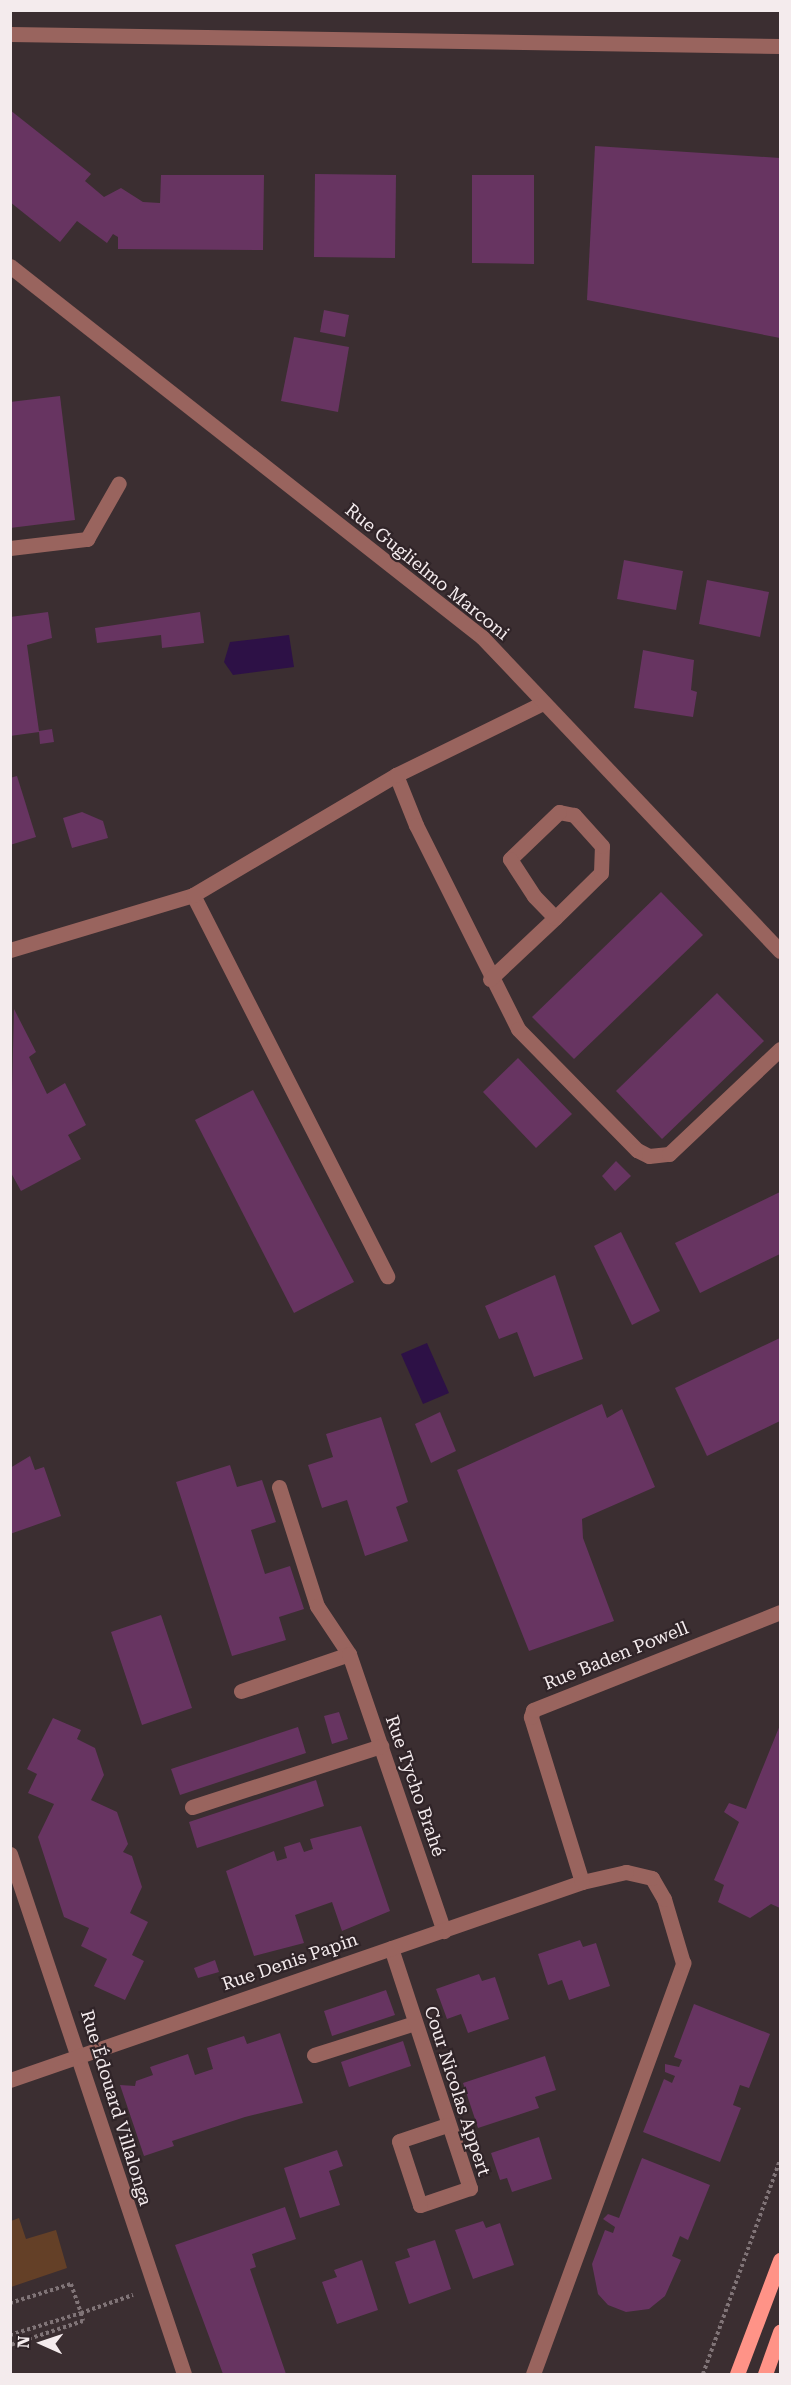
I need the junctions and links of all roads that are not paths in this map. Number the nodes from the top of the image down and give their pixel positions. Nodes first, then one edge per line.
1 (10, 34) edge
2 (780, 46) edge
3 (10, 266) edge
4 (119, 483) dead end
5 (10, 548) edge
6 (543, 703) junction
7 (396, 775) junction
8 (193, 895) junction
9 (555, 918) junction
10 (10, 950) edge
11 (780, 951) edge
12 (490, 979) junction
13 (780, 1049) edge
14 (387, 1276) dead end
15 (279, 1487) dead end
16 (780, 1612) edge
17 (349, 1654) junction
18 (241, 1691) dead end
19 (381, 1746) junction
20 (192, 1807) dead end
21 (10, 1854) edge
22 (582, 1882) junction
23 (444, 1931) junction
24 (390, 1948) junction
25 (416, 2023) junction
26 (314, 2055) dead end
27 (77, 2057) junction
28 (10, 2080) edge
29 (447, 2125) dead end
30 (780, 2260) edge
31 (780, 2332) edge
32 (184, 2374) edge
33 (533, 2374) edge
34 (737, 2374) edge
35 (765, 2374) edge

1 - 2 street
3 - 6 street, Rue Guglielmo Marconi
4 - 5 street
6 - 7 street
6 - 11 street, Rue Guglielmo Marconi
7 - 8 street
7 - 12 street
8 - 10 street
8 - 14 street
9 - 9 street
9 - 12 street
12 - 13 street
15 - 17 street, Rue Tycho Brahé
16 - 22 street, Rue Baden Powell
17 - 18 street
17 - 19 street, Rue Tycho Brahé
19 - 20 street
19 - 23 street, Rue Tycho Brahé
21 - 27 street, Rue Édouard Villalonga
22 - 23 street, Rue Denis Papin
22 - 33 street, Rue Denis Papin
23 - 24 street, Rue Denis Papin
24 - 25 street, Cour Nicolas Appert
24 - 27 street, Rue Denis Papin
25 - 26 street
25 - 29 street, Cour Nicolas Appert
27 - 28 street, Rue Denis Papin
27 - 32 street, Rue Édouard Villalonga
30 - 34 main road
31 - 35 main road

